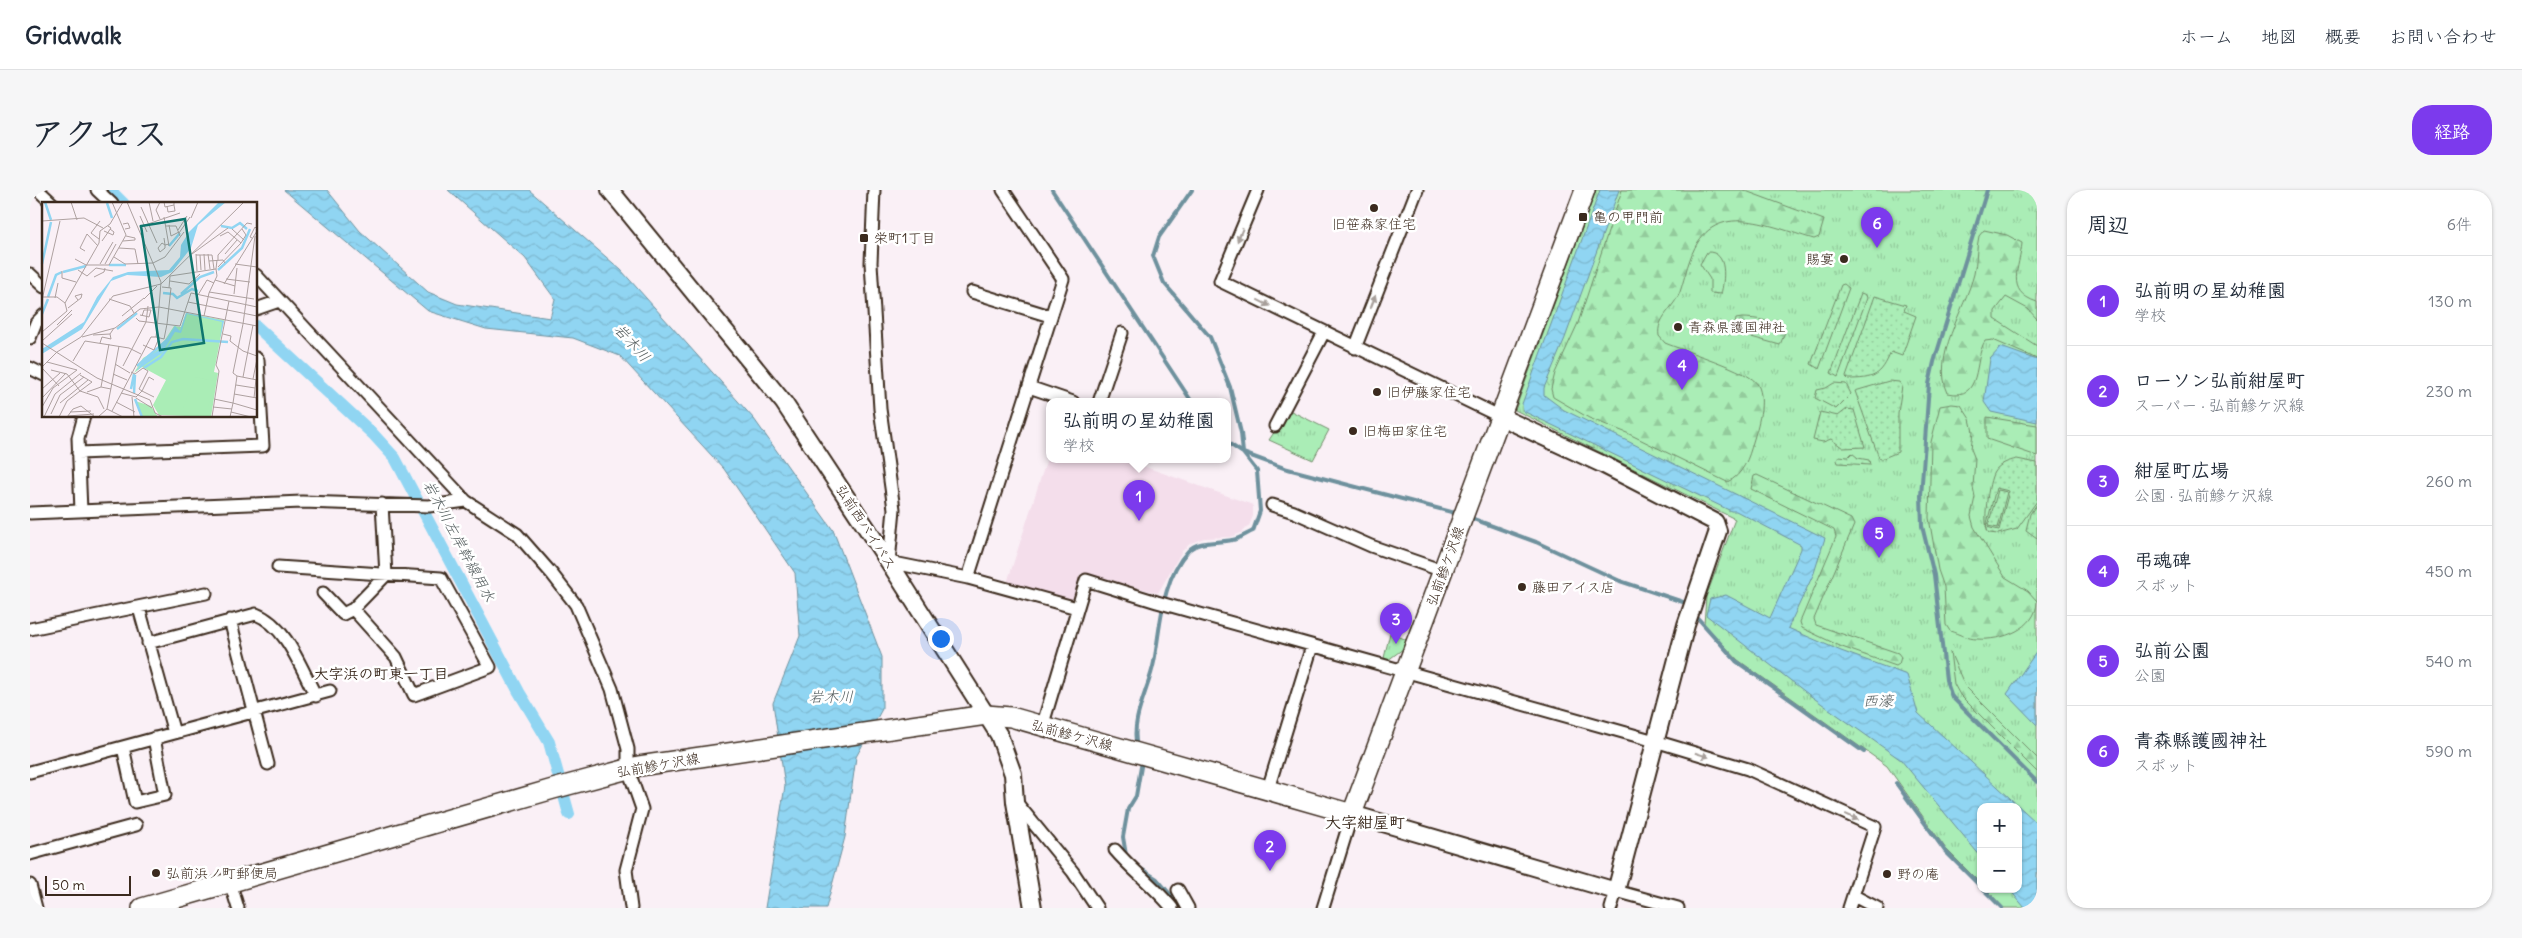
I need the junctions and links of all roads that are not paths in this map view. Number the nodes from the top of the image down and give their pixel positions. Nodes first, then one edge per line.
1 (38, 190) edge
2 (97, 190) edge
3 (610, 190) edge
4 (874, 190) edge
5 (1003, 190) edge
6 (1258, 190) edge
7 (1417, 190) edge
8 (1585, 190) edge
9 (51, 202) edge
10 (110, 202) edge
11 (30, 274) edge
12 (258, 278) edge
13 (42, 285) edge
14 (972, 292) dead end
15 (279, 302) junction
16 (258, 309) edge
17 (1050, 316) junction
18 (42, 317) edge
19 (1324, 332) junction
20 (1122, 334) dead end
21 (30, 338) edge
22 (1355, 348) junction
23 (258, 360) edge
24 (30, 368) edge
25 (42, 374) edge
26 (1029, 387) junction
27 (1061, 398) edge
28 (1100, 398) edge
29 (1501, 417) junction
30 (83, 418) edge
31 (1275, 426) dead end
32 (78, 453) junction
33 (466, 501) junction
34 (382, 504) junction
35 (1272, 505) dead end
36 (81, 511) junction
37 (30, 513) edge
38 (889, 562) junction
39 (278, 567) dead end
40 (1443, 571) junction
41 (386, 575) junction
42 (968, 578) junction
43 (206, 592) dead end
44 (323, 593) dead end
45 (139, 608) junction
46 (1077, 608) junction
47 (353, 610) junction
48 (230, 620) junction
49 (30, 630) edge
50 (148, 643) junction
51 (1312, 646) junction
52 (1406, 673) junction
53 (330, 692) dead end
54 (316, 696) junction
55 (255, 713) junction
56 (986, 715) junction
57 (1042, 727) junction
58 (174, 733) junction
59 (154, 738) junction
60 (1655, 741) junction
61 (123, 746) junction
62 (268, 764) dead end
63 (634, 767) junction
64 (30, 772) edge
65 (1268, 790) junction
66 (1015, 802) junction
67 (1352, 814) junction
68 (136, 825) dead end
69 (1115, 850) dead end
70 (30, 854) edge
71 (230, 882) junction
72 (30, 885) edge
73 (1178, 890) dead end
74 (1616, 891) junction
75 (1854, 896) junction
76 (36, 908) edge
77 (142, 908) edge
78 (238, 908) edge
79 (631, 908) edge
80 (1033, 908) edge
81 (1097, 908) edge
82 (1172, 908) edge
83 (1188, 908) edge
84 (1323, 908) edge
85 (1611, 908) edge
86 (1678, 908) edge
87 (1849, 908) edge
88 (1877, 908) edge

1 - 9 street
2 - 10 street
3 - 38 street, 弘前西バイパス
4 - 38 street
5 - 17 street
6 -> 19 street
22 -> 7 street
8 - 29 main road, 弘前鰺ケ沢線
11 - 13 street
12 - 15 street
14 - 17 street
15 - 16 street
15 - 33 street
17 - 26 street
18 - 21 street
19 - 22 street
19 - 31 street
20 - 28 street
22 - 29 street
23 - 32 street
24 - 25 street
26 - 27 street
26 - 42 street
29 - 40 main road, 弘前鰺ケ沢線
29 - 60 street
30 - 32 street
32 - 36 street
33 - 34 street
33 - 63 street
34 - 36 street
34 - 41 street
35 - 40 street
36 - 37 street
38 - 42 street
38 - 56 street, 弘前西バイパス
39 - 41 street
40 - 52 main road, 弘前鰺ケ沢線
41 - 47 street
41 - 47 street
42 - 46 street
43 - 45 street
44 - 47 street
45 - 49 street
45 - 50 street
46 - 51 street
46 - 57 street
48 - 50 street
48 - 54 street
48 - 55 street
50 - 58 street
51 - 52 street
51 - 65 street
52 - 60 street
52 - 67 main road, 弘前鰺ケ沢線
53 - 54 street
54 - 55 street
55 - 58 street
55 - 62 street
56 - 57 main road, 弘前鰺ケ沢線
56 - 63 main road, 弘前鰺ケ沢線
56 - 66 street, 弘前西バイパス
57 - 65 main road, 弘前鰺ケ沢線
58 - 59 street
59 - 61 street
59 - 61 street
60 - 74 street
60 -> 75 street
61 - 64 street
63 - 71 main road, 弘前鰺ケ沢線
63 - 79 street
65 - 67 main road, 弘前鰺ケ沢線
66 - 80 street, 弘前西バイパス
66 - 81 street
67 - 74 street
67 - 84 street
68 - 70 street
69 - 82 street
71 - 77 main road, 弘前鰺ケ沢線
71 - 78 street
72 - 76 street
73 - 83 street
74 - 85 street
74 - 86 street
75 - 87 street
75 - 88 street

